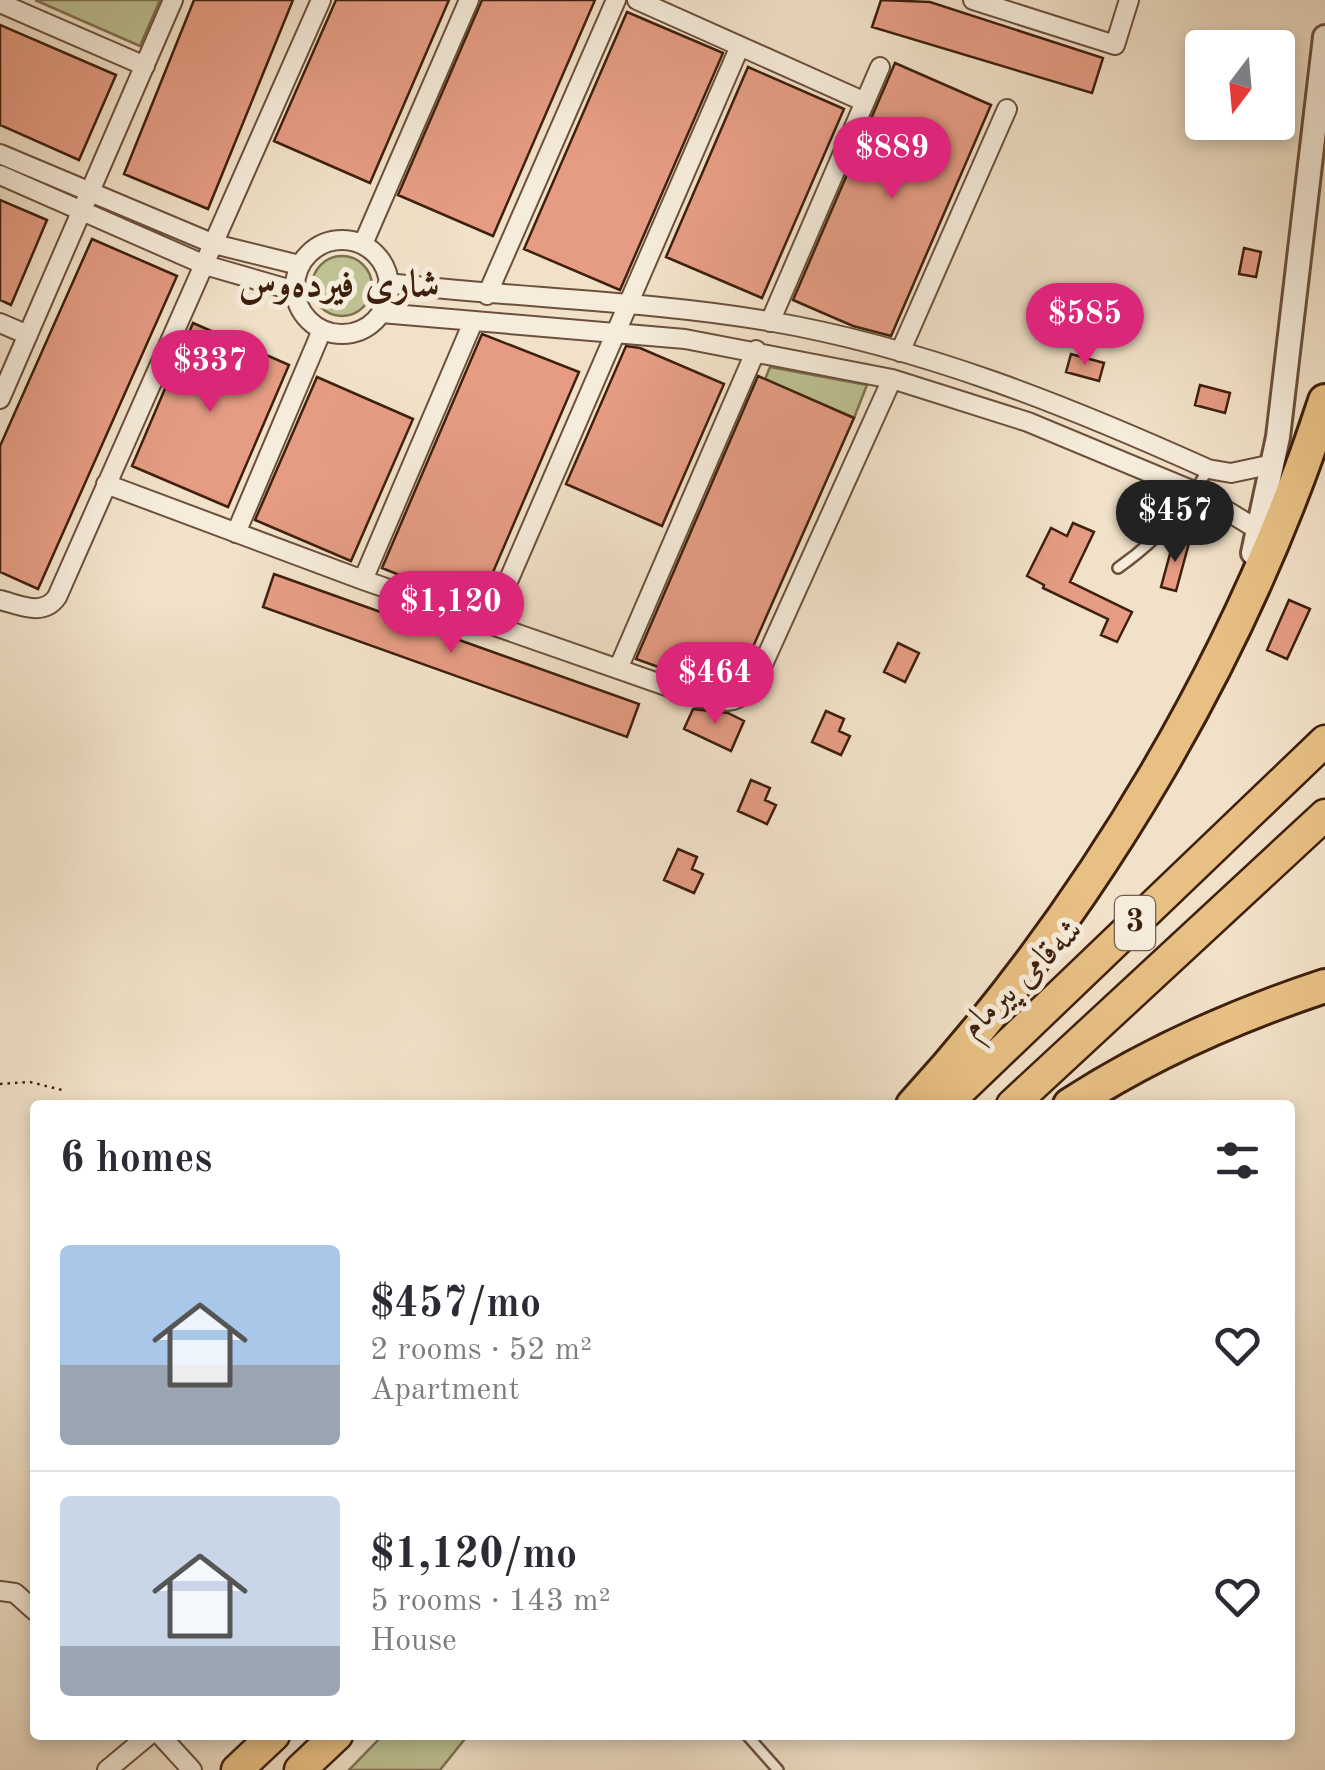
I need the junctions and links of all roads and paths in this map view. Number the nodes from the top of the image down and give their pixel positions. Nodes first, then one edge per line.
1 (172, 0) edge
2 (320, 0) edge
3 (469, 0) edge
4 (616, 0) edge
5 (637, 0) edge
6 (973, 0) edge
7 (1130, 0) edge
8 (0, 3) edge
9 (1325, 37) edge
10 (740, 46) junction
11 (144, 66) junction
12 (880, 66) dead end
13 (866, 102) junction
14 (1007, 109) dead end
15 (0, 154) edge
16 (0, 175) edge
17 (90, 193) junction
18 (82, 212) junction
19 (214, 244) junction
20 (362, 244) junction
21 (205, 265) junction
22 (299, 265) junction
23 (388, 283) junction
24 (294, 291) junction
25 (487, 295) junction
26 (630, 303) junction
27 (381, 312) junction
28 (473, 322) junction
29 (770, 322) junction
30 (0, 323) edge
31 (322, 330) junction
32 (615, 332) junction
33 (28, 335) junction
34 (756, 350) junction
35 (900, 352) junction
36 (892, 379) junction
37 (0, 399) edge
38 (1325, 401) edge
39 (1273, 464) junction
40 (1208, 469) junction
41 (106, 484) junction
42 (1196, 492) junction
43 (1260, 531) junction
44 (236, 534) junction
45 (1118, 568) dead end
46 (363, 580) junction
47 (0, 600) edge
48 (1234, 622) junction
49 (490, 623) junction
50 (618, 668) junction
51 (1325, 741) edge
52 (1325, 815) edge
53 (1325, 986) edge
54 (0, 1084) edge
55 (62, 1090) dead end
56 (917, 1100) edge
57 (950, 1100) edge
58 (1017, 1100) edge
59 (1078, 1100) edge
60 (0, 1591) edge
61 (30, 1606) edge
62 (143, 1740) edge
63 (165, 1740) edge
64 (269, 1740) edge
65 (331, 1740) edge
66 (751, 1740) edge
67 (107, 1770) edge
68 (192, 1770) edge
69 (236, 1770) edge
70 (300, 1770) edge
71 (778, 1770) edge

1 - 11 street
2 - 19 street
3 - 20 street
4 - 25 street
5 - 10 street
6 - 7 street
8 - 11 street
9 - 39 street
10 - 13 street
10 - 26 street
11 - 17 street
12 - 13 street
13 - 29 street
14 - 35 street
15 - 17 street
16 - 18 street
17 - 18 street
17 - 19 street
18 - 21 street
18 - 33 street
19 - 21 street
19 - 22 street
20 - 22 street
20 - 23 street
21 - 24 street
21 - 41 street
22 - 24 street
23 - 25 street
23 - 27 street
24 - 31 street
25 - 26 street
26 - 29 street
26 - 32 street
27 - 28 street
27 - 31 street
28 - 32 street
28 - 46 street
29 - 35 street
30 - 33 street
31 - 44 street
32 - 34 street
32 - 49 street
33 - 37 street
34 - 36 street
34 - 50 street
35 - 40 street
36 - 42 street
36 - 50 street
38 - 48 highway
39 - 40 street
39 - 43 street
40 - 42 lane
41 - 44 street
41 - 47 street
42 - 43 street
42 - 45 lane
43 - 48 street
44 - 46 street
46 - 49 street
48 - 56 highway
49 - 50 street
51 - 57 highway, شەقامی پیرمام / 3
52 - 58 highway, 3
53 - 59 highway
54 - 55 path
60 - 61 street
62 - 67 street
63 - 68 street
64 - 69 highway
65 - 70 highway
66 - 71 lane

